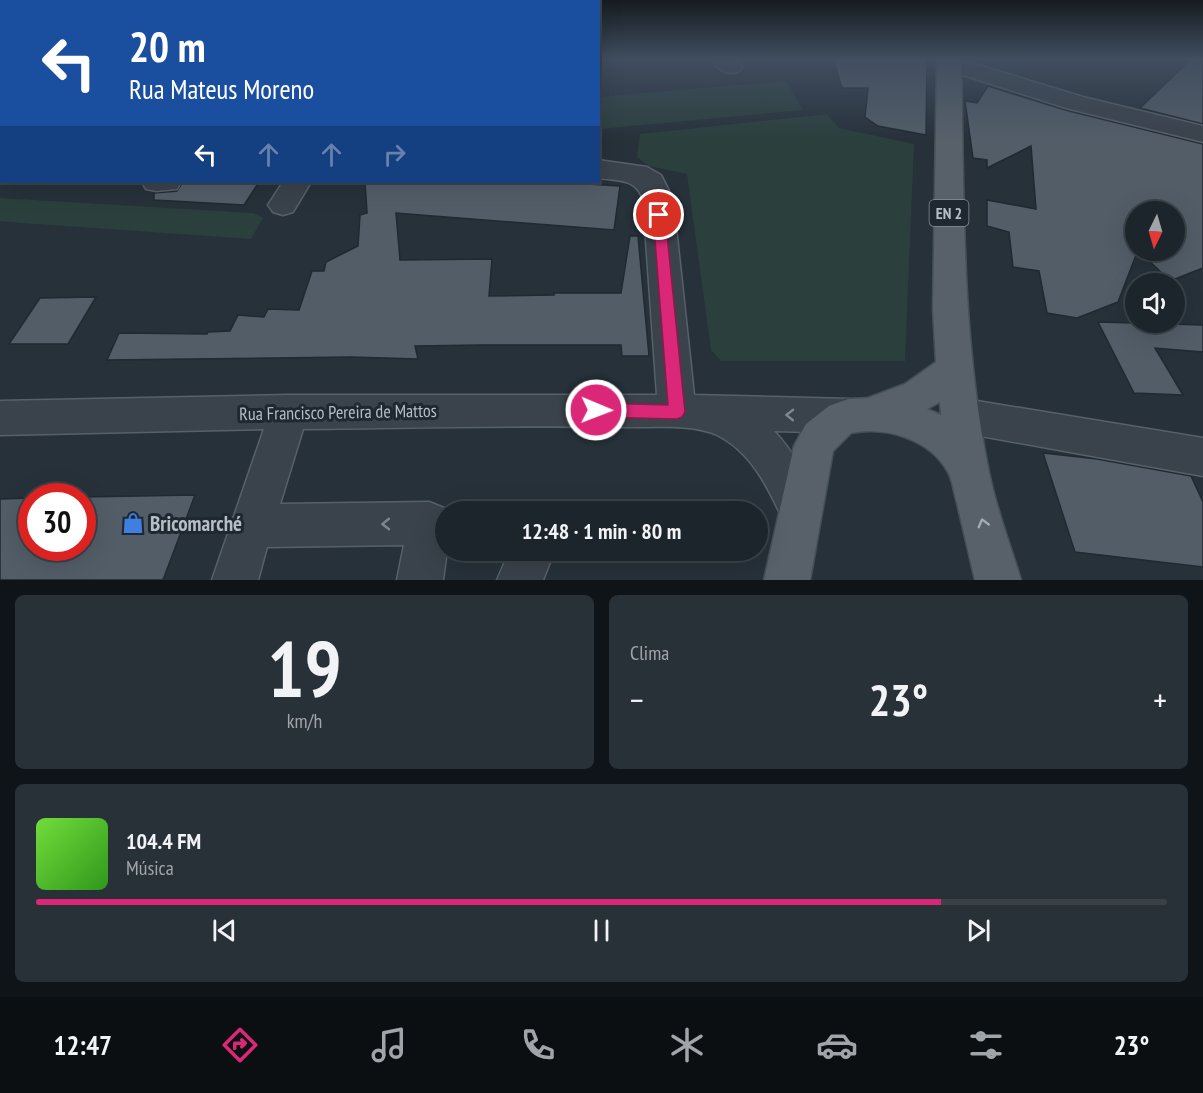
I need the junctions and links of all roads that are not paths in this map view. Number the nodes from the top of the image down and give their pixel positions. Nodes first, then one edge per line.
1 (949, 86) edge
2 (1024, 86) edge
3 (1203, 134) edge
4 (600, 170) edge
5 (954, 367) junction
6 (289, 412) junction
7 (689, 412) junction
8 (959, 415) junction
9 (857, 416) junction
10 (0, 418) edge
11 (1203, 457) edge
12 (967, 464) junction
13 (800, 509) junction
14 (435, 523) edge
15 (253, 526) junction
16 (435, 530) edge
17 (528, 561) edge
18 (235, 580) edge
19 (420, 580) edge
20 (520, 580) edge
21 (787, 580) edge
22 (998, 580) edge

1 - 5 main road, EN 2
2 - 3 street
4 - 7 street
5 - 8 main road, EN 2
5 - 9 main road
6 - 7 street, Rua Francisco Pereira de Mattos
6 - 10 street, Rua Francisco Pereira de Mattos
6 - 15 street
9 -> 7 street, Rua Francisco Pereira de Mattos
7 - 13 street
8 - 11 street
8 - 12 main road, EN 2
9 - 12 main road
9 - 13 main road
22 -> 12 main road, EN 2
13 - 21 main road
14 -> 15 street
15 - 18 street
16 - 19 street
17 - 20 street

